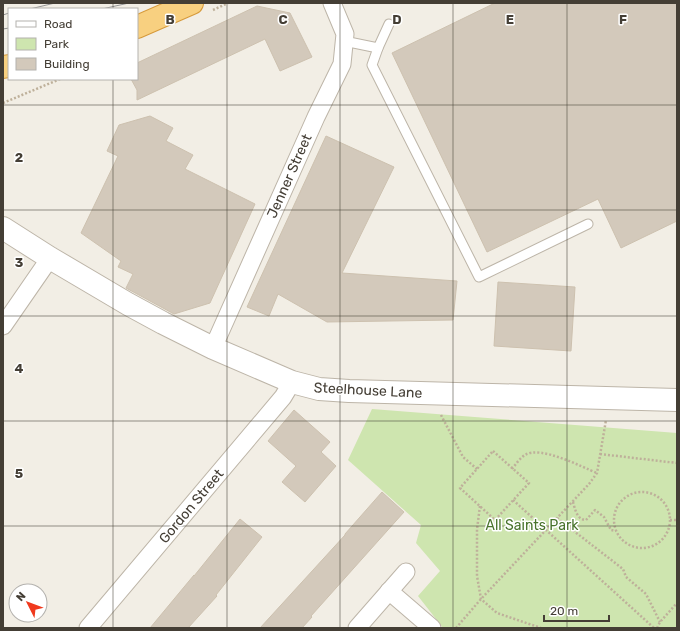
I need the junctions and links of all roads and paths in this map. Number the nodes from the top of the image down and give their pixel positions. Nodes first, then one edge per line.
1 (192, 3) edge
2 (332, 3) edge
3 (389, 24) dead end
4 (138, 27) edge
5 (344, 41) junction
6 (378, 48) junction
7 (58, 80) edge
8 (3, 103) edge
9 (588, 224) dead end
10 (3, 228) edge
11 (50, 258) junction
12 (3, 326) edge
13 (213, 348) junction
14 (292, 382) junction
15 (677, 397) edge
16 (438, 409) dead end
17 (606, 419) dead end
18 (600, 454) junction
19 (677, 462) edge
20 (477, 469) junction
21 (512, 469) junction
22 (597, 473) junction
23 (513, 500) junction
24 (573, 502) junction
25 (480, 506) junction
26 (557, 518) junction
27 (670, 520) junction
28 (677, 520) edge
29 (545, 530) junction
30 (616, 531) junction
31 (406, 572) dead end
32 (389, 591) junction
33 (481, 598) junction
34 (677, 603) edge
35 (660, 622) junction
36 (88, 628) edge
37 (357, 628) edge
38 (432, 628) edge
39 (456, 628) edge
40 (541, 628) edge
41 (654, 628) edge
42 (657, 628) edge

1 - 4 highway
2 - 5 street, Jenner Street
3 - 6 lane
5 - 6 lane
5 - 13 street, Jenner Street
6 - 9 lane
7 - 8 path
10 - 11 street, Steelhouse Lane
11 - 12 street
11 - 13 street, Steelhouse Lane
13 - 14 street, Steelhouse Lane
14 - 15 street, Steelhouse Lane
14 - 36 street, Gordon Street
16 - 20 path
17 - 18 path
18 - 19 path
18 - 22 path
20 - 21 path
20 - 25 path
21 - 22 path
21 - 23 path
22 - 24 path
23 - 25 path
23 - 29 path
24 - 26 path
24 - 30 path
25 - 33 path
26 - 29 path
26 - 35 path
27 - 28 path
27 - 30 path
27 - 30 path
29 - 33 path
29 - 41 path
31 - 32 street
32 - 37 street
32 - 38 street
33 - 39 path
33 - 40 path
34 - 35 path
35 - 42 path

